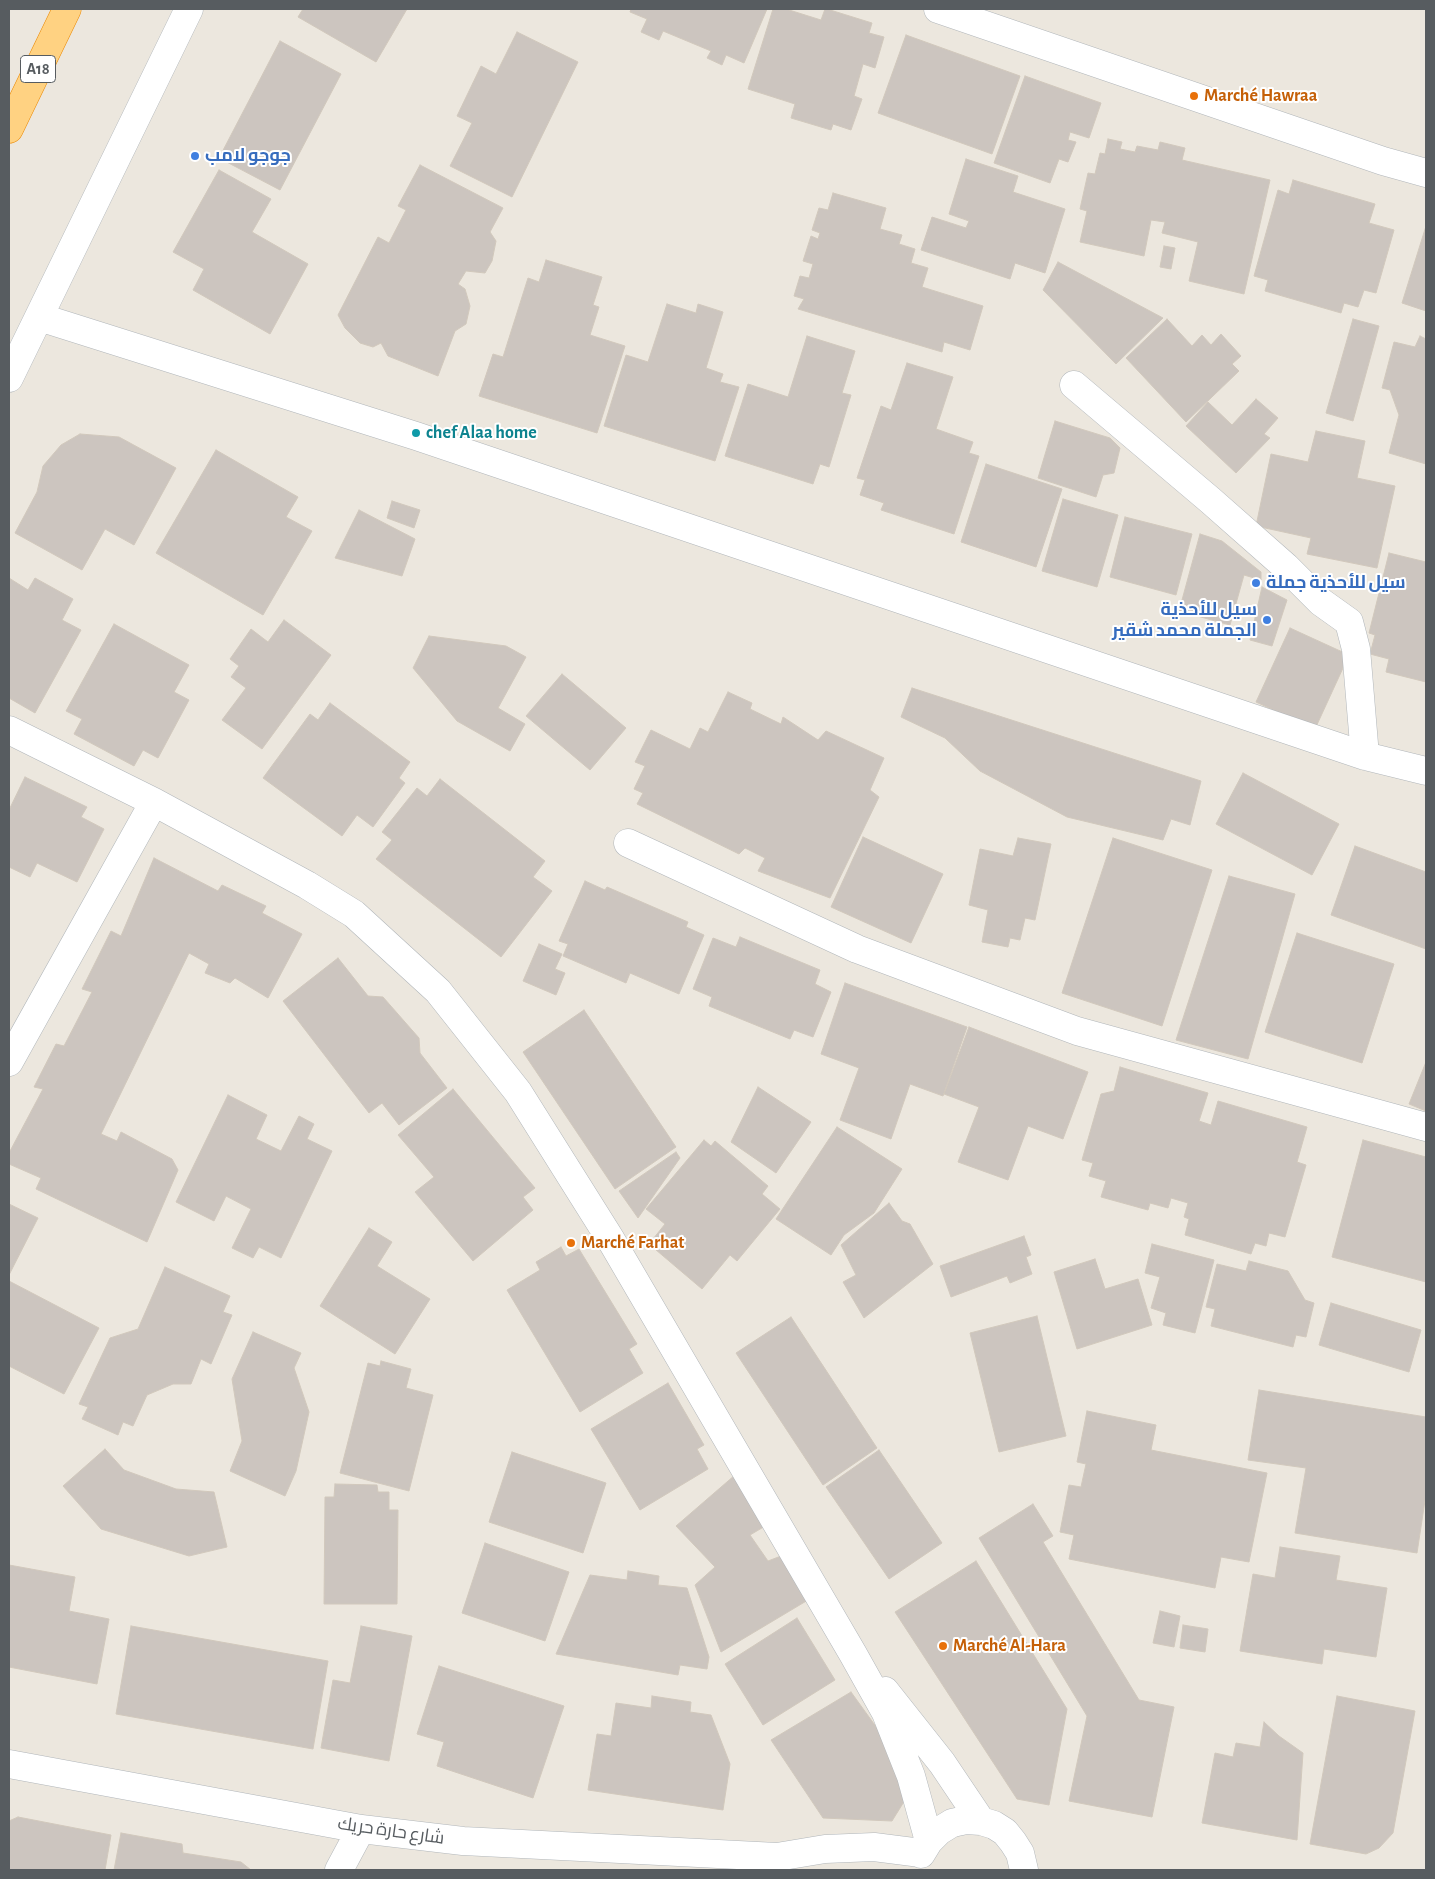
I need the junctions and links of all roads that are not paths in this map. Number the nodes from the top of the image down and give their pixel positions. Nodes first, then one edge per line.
1 (67, 9) edge
2 (189, 9) edge
3 (938, 9) edge
4 (9, 129) edge
5 (1426, 173) edge
6 (39, 317) junction
7 (9, 378) edge
8 (1074, 385) dead end
9 (9, 730) edge
10 (1365, 756) junction
11 (1426, 771) edge
12 (154, 802) junction
13 (628, 844) dead end
14 (9, 1062) edge
15 (1426, 1128) edge
16 (853, 1654) junction
17 (9, 1764) edge
18 (982, 1821) junction
19 (361, 1829) junction
20 (923, 1855) edge
21 (777, 1857) junction
22 (1029, 1869) edge
23 (339, 1870) edge
24 (809, 1870) edge

1 - 4 highway, A18
2 - 6 street
3 - 5 street
6 - 7 street
6 - 10 street
8 - 10 street
9 - 12 street
10 - 11 street
12 - 14 street
12 - 16 street
13 - 15 street
16 - 18 street
16 - 20 street
17 - 19 street, شارع حارة حريك
18 - 20 street
18 - 22 street
19 - 21 street, شارع حارة حريك
19 - 23 street
20 - 21 street, شارع حارة حريك
21 - 24 street, شارع حارة حريك

